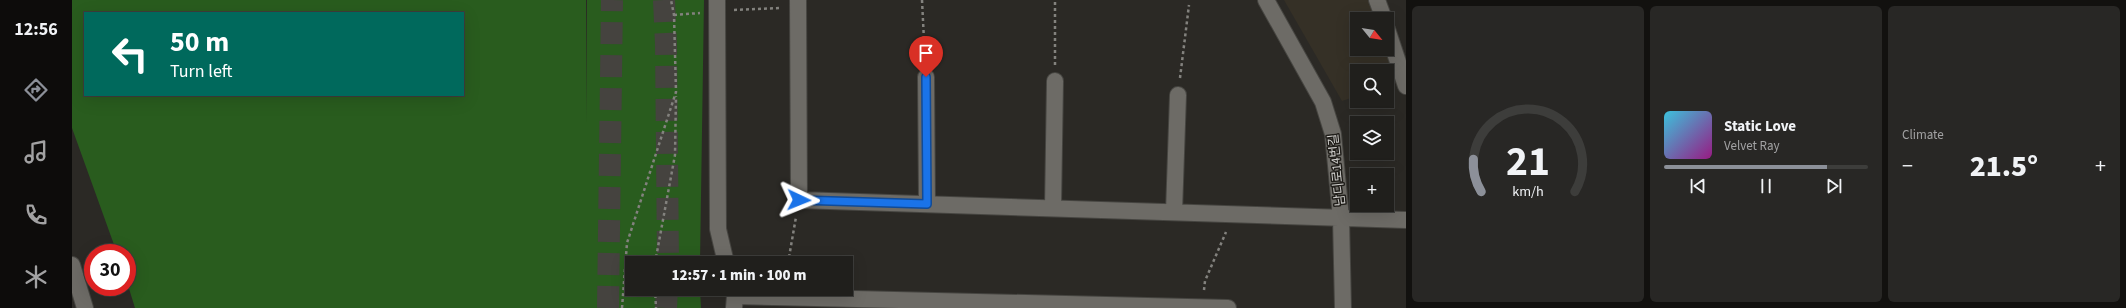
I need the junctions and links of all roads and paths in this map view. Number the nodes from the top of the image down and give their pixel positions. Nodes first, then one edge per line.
1 (671, 0) edge
2 (717, 0) edge
3 (798, 0) edge
4 (922, 0) edge
5 (1055, 0) edge
6 (1266, 0) edge
7 (1378, 0) edge
8 (1190, 5) dead end
9 (1382, 12) edge
10 (1394, 50) edge
11 (926, 77) joint
12 (1055, 81) joint
13 (1406, 86) edge
14 (676, 92) junction
15 (1178, 95) joint
16 (799, 200) junction
17 (927, 204) junction
18 (1053, 208) junction
19 (1174, 212) junction
20 (1233, 214) junction
21 (1341, 218) junction
22 (1406, 220) edge
23 (656, 256) edge
24 (724, 256) edge
25 (789, 256) edge
26 (72, 265) edge
27 (655, 296) edge
28 (734, 298) edge
29 (1086, 306) edge
30 (1203, 307) edge
31 (85, 308) edge
32 (622, 308) edge
33 (656, 308) edge
34 (1228, 308) edge
35 (1343, 308) edge

1 - 14 path
2 - 24 street
3 - 16 street
4 - 11 path
5 - 12 path
6 - 21 street, 남디로14번길
7 - 9 street
8 - 15 path
10 - 13 street
11 - 17 street
12 - 18 street
14 - 23 path
14 - 32 path
15 - 19 street
16 - 17 street
16 - 25 path
17 - 18 street
18 - 19 street
19 - 20 street
20 - 21 street
20 - 30 path
21 - 22 street
21 - 35 street, 남디로14번길
26 - 31 street
27 - 33 path
28 - 29 street
29 - 30 street
30 - 34 street

